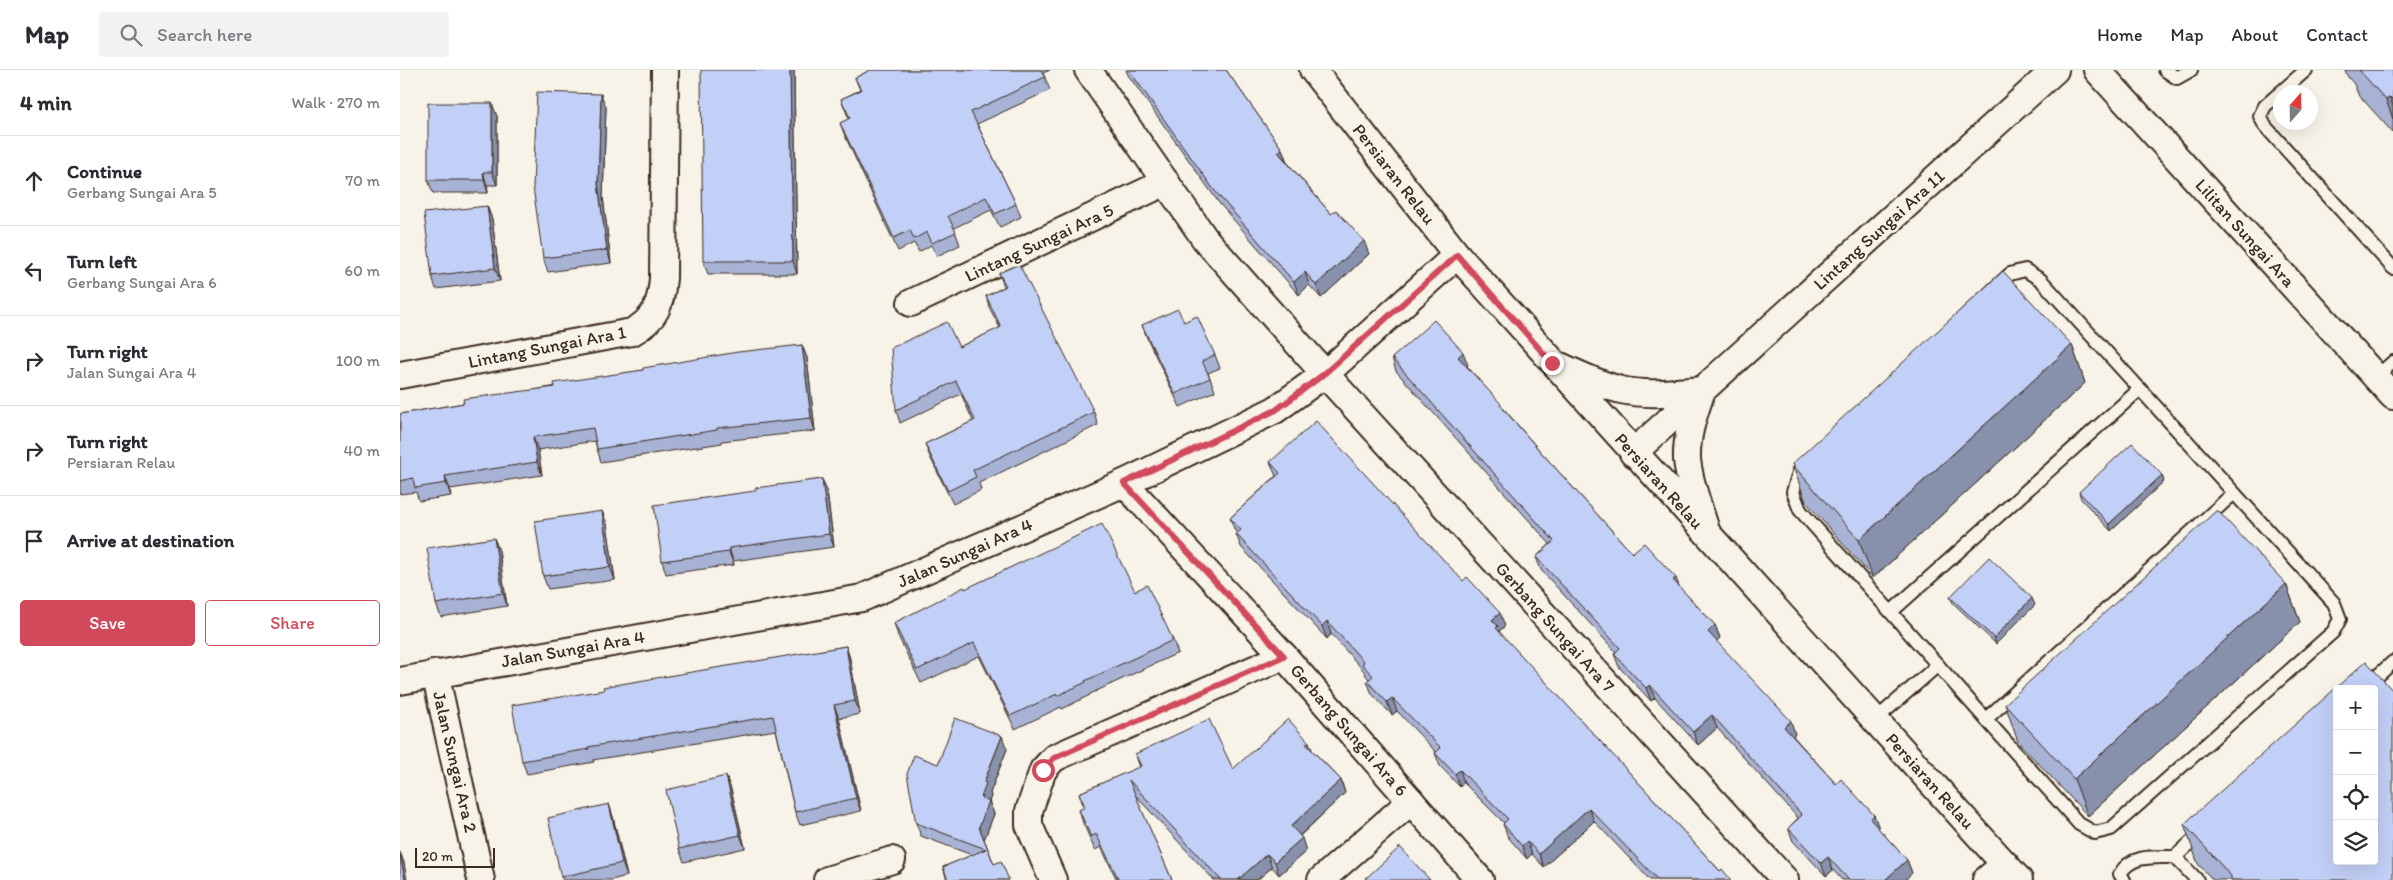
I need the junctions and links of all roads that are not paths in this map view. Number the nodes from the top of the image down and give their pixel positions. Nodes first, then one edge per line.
1 (665, 70) edge
2 (1088, 70) edge
3 (1312, 70) edge
4 (2055, 70) edge
5 (2097, 70) edge
6 (2164, 70) edge
7 (2191, 70) edge
8 (2306, 70) edge
9 (1166, 182) junction
10 (1457, 255) junction
11 (2393, 268) edge
12 (911, 303) dead end
13 (1552, 363) junction
14 (1324, 374) junction
15 (400, 375) edge
16 (2387, 378) edge
17 (2140, 389) junction
18 (1702, 390) junction
19 (1633, 453) junction
20 (1124, 483) junction
21 (2234, 493) junction
22 (1708, 536) junction
23 (1891, 612) junction
24 (1284, 656) junction
25 (2393, 662) edge
26 (1938, 665) junction
27 (435, 674) junction
28 (400, 682) edge
29 (2367, 685) edge
30 (1986, 719) junction
31 (1875, 720) junction
32 (1411, 801) junction
33 (2211, 824) edge
34 (2175, 856) junction
35 (892, 860) dead end
36 (2003, 875) edge
37 (482, 880) edge
38 (827, 880) edge
39 (1054, 880) edge
40 (1321, 880) edge
41 (1480, 880) edge
42 (1785, 880) edge
43 (2124, 880) edge
44 (2196, 880) edge

1 - 15 street, Lintang Sungai Ara 1
2 - 9 street
3 - 10 street, Persiaran Relau
4 - 18 street, Lintang Sungai Ara 11
5 - 16 street, Lilitan Sungai Ara
6 - 7 lane
8 - 11 lane
9 - 12 street, Lintang Sungai Ara 5
9 - 14 street
10 - 13 street, Persiaran Relau
10 - 14 street, Jalan Sungai Ara 4
13 - 18 street
13 - 19 street, Persiaran Relau
14 - 20 street, Jalan Sungai Ara 4
14 - 42 street, Gerbang Sungai Ara 7
17 - 21 lane
17 - 23 lane
17 - 23 lane
18 - 19 street, Lintang Sungai Ara 11
18 - 22 street, Lintang Sungai Ara 11
19 - 22 street, Persiaran Relau
20 - 24 street, Gerbang Sungai Ara 6
20 - 27 street, Jalan Sungai Ara 4
21 - 30 lane
21 - 30 lane
22 - 31 street, Persiaran Relau
23 - 26 lane
24 - 32 street, Gerbang Sungai Ara 6
24 - 39 street
25 - 29 lane
26 - 30 lane
26 - 31 lane
27 - 28 street, Jalan Sungai Ara 4
27 - 37 street, Jalan Sungai Ara 2
31 - 36 street, Persiaran Relau
32 - 40 street, Gerbang Sungai Ara 6
32 - 41 street, Gerbang Sungai Ara 6
33 - 34 lane
34 - 43 lane
34 - 44 lane
35 - 38 street

